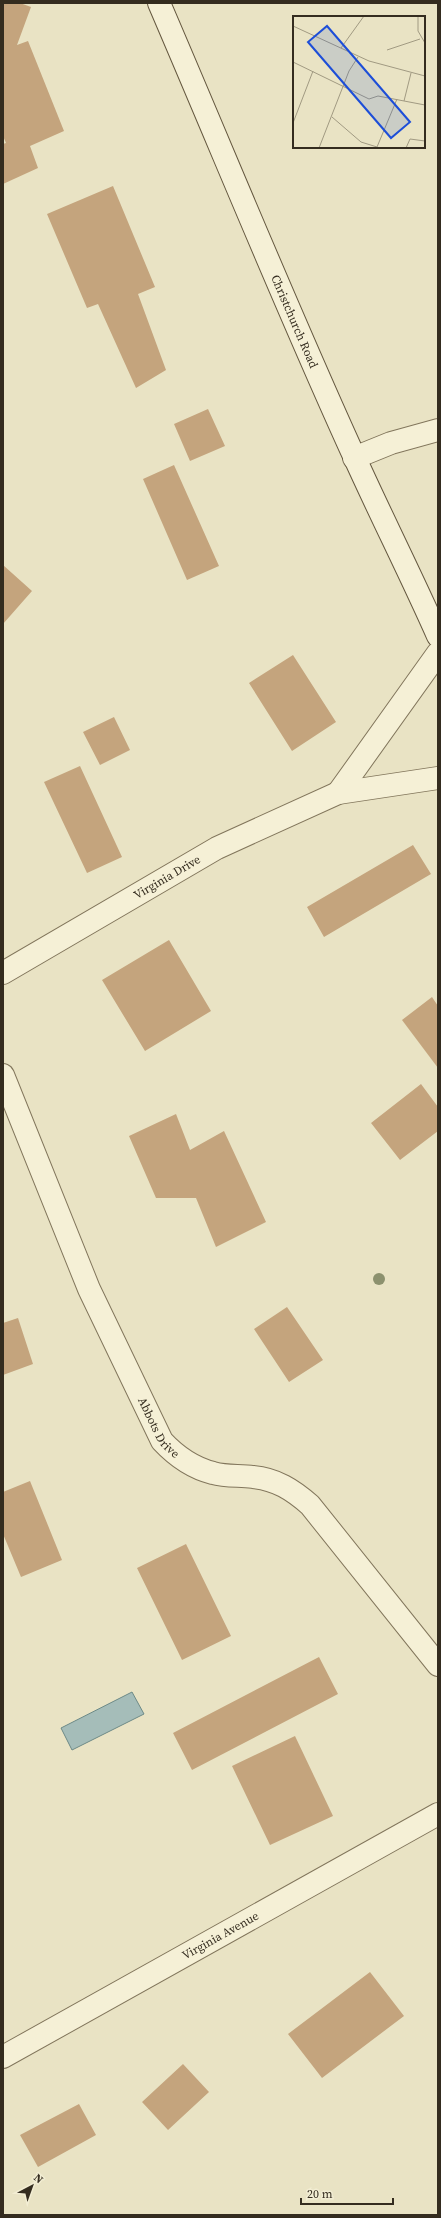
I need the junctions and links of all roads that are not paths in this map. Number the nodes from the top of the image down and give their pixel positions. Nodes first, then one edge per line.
1 (159, 3) edge
2 (438, 430) edge
3 (354, 458) junction
4 (438, 636) edge
5 (438, 653) edge
6 (438, 778) edge
7 (338, 793) junction
8 (3, 973) edge
9 (3, 1075) edge
10 (438, 1665) edge
11 (438, 1814) edge
12 (3, 2057) edge

1 - 3 street, Christchurch Road
2 - 3 street
3 - 4 street, Christchurch Road
5 - 7 street
6 - 7 street, Virginia Drive
7 - 8 street, Virginia Drive
9 - 10 street, Abbots Drive
11 - 12 street, Virginia Avenue

